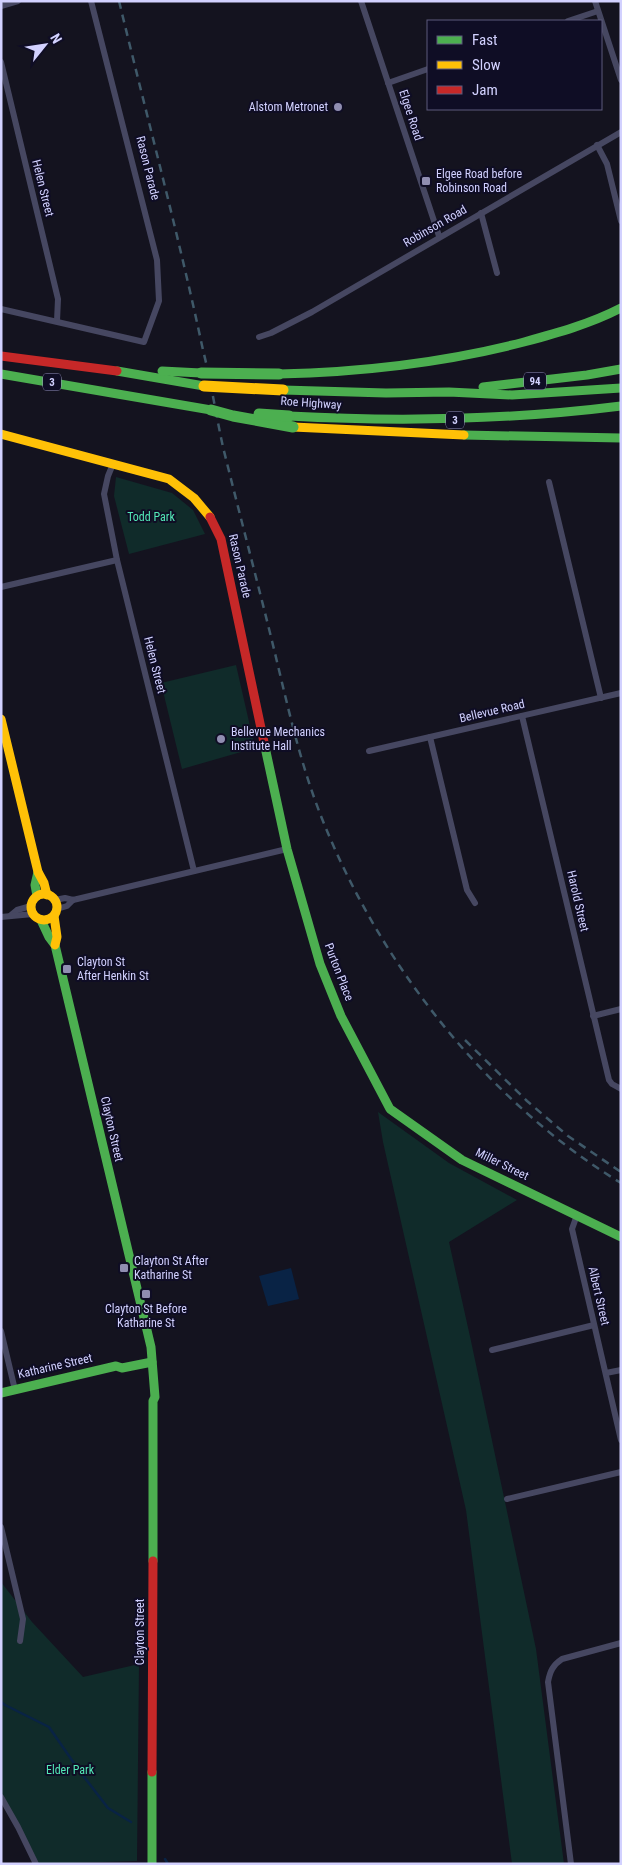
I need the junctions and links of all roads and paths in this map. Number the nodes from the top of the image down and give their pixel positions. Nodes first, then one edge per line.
1 (18, 1) edge
2 (91, 1) edge
3 (361, 1) edge
4 (595, 1) edge
5 (1, 6) edge
6 (598, 11) junction
7 (571, 20) edge
8 (601, 20) edge
9 (602, 23) edge
10 (1, 62) edge
11 (427, 69) edge
12 (621, 80) edge
13 (388, 83) junction
14 (621, 132) edge
15 (598, 145) junction
16 (481, 212) junction
17 (621, 221) edge
18 (440, 236) junction
19 (497, 273) dead end
20 (621, 308) edge
21 (1, 309) edge
22 (57, 321) junction
23 (259, 337) dead end
24 (1, 356) edge
25 (102, 368) junction
26 (621, 369) edge
27 (1, 374) edge
28 (621, 388) edge
29 (449, 392) junction
30 (621, 406) edge
31 (291, 421) junction
32 (1, 434) edge
33 (621, 438) edge
34 (113, 464) junction
35 (549, 482) dead end
36 (117, 560) junction
37 (1, 587) edge
38 (621, 693) edge
39 (601, 698) junction
40 (522, 716) junction
41 (1, 719) edge
42 (430, 737) junction
43 (369, 751) dead end
44 (287, 849) junction
45 (194, 872) junction
46 (475, 903) dead end
47 (45, 907) junction
48 (1, 918) edge
49 (621, 1010) edge
50 (593, 1016) junction
51 (619, 1088) edge
52 (383, 1098) joint
53 (577, 1215) junction
54 (621, 1237) edge
55 (594, 1324) junction
56 (1, 1331) edge
57 (492, 1350) dead end
58 (149, 1360) junction
59 (621, 1370) edge
60 (606, 1373) junction
61 (15, 1390) junction
62 (1, 1393) edge
63 (621, 1440) edge
64 (621, 1472) edge
65 (507, 1499) dead end
66 (1, 1527) edge
67 (20, 1641) dead end
68 (621, 1643) edge
69 (1, 1797) edge
70 (36, 1864) edge
71 (152, 1864) edge
72 (571, 1864) edge

1 - 5 street
2 - 22 street, Rason Parade
3 - 13 street, Elgee Road
4 - 6 street
6 - 7 street
6 - 8 street
9 - 12 street
10 - 22 street, Helen Street
11 - 13 street
13 - 18 street, Elgee Road
14 - 15 street, Robinson Road
15 - 16 street, Robinson Road
15 - 17 street
16 - 18 street, Robinson Road
16 - 19 street
18 - 23 street, Robinson Road
20 - 25 main road, bridge
21 - 22 street
24 - 25 main road, Roe Highway / 3
25 - 29 main road, Roe Highway / 3, bridge
26 - 29 main road, 94
27 - 31 main road, Roe Highway / 3, bridge
28 - 29 main road, Roe Highway / 3
30 - 31 main road, Roe Highway / 3
31 - 33 main road
32 - 34 main road, Rason Parade
34 - 36 street, Helen Street
34 - 44 main road, Rason Parade
35 - 39 street
36 - 37 street
36 - 45 street, Helen Street
38 - 39 street, Bellevue Road
39 - 40 street, Bellevue Road
40 - 42 street, Bellevue Road
40 - 50 street, Harold Street
41 - 47 main road, Clayton Street
42 - 43 street, Bellevue Road
42 - 46 street
44 - 45 street
44 - 52 main road, Purton Place
45 - 47 street
47 - 48 street
47 - 58 main road, Clayton Street
49 - 50 street
50 - 51 street, Harold Street
52 - 53 main road, Miller Street
53 - 54 main road, Miller Street
53 - 55 street, Albert Street
55 - 57 street
55 - 60 street, Albert Street
56 - 61 street
58 - 61 main road, Katharine Street
58 - 71 main road, Clayton Street
59 - 60 street
60 - 63 street, Albert Street
61 - 62 main road, Katharine Street
64 - 65 street
66 - 67 street
68 - 72 street
69 - 70 street

